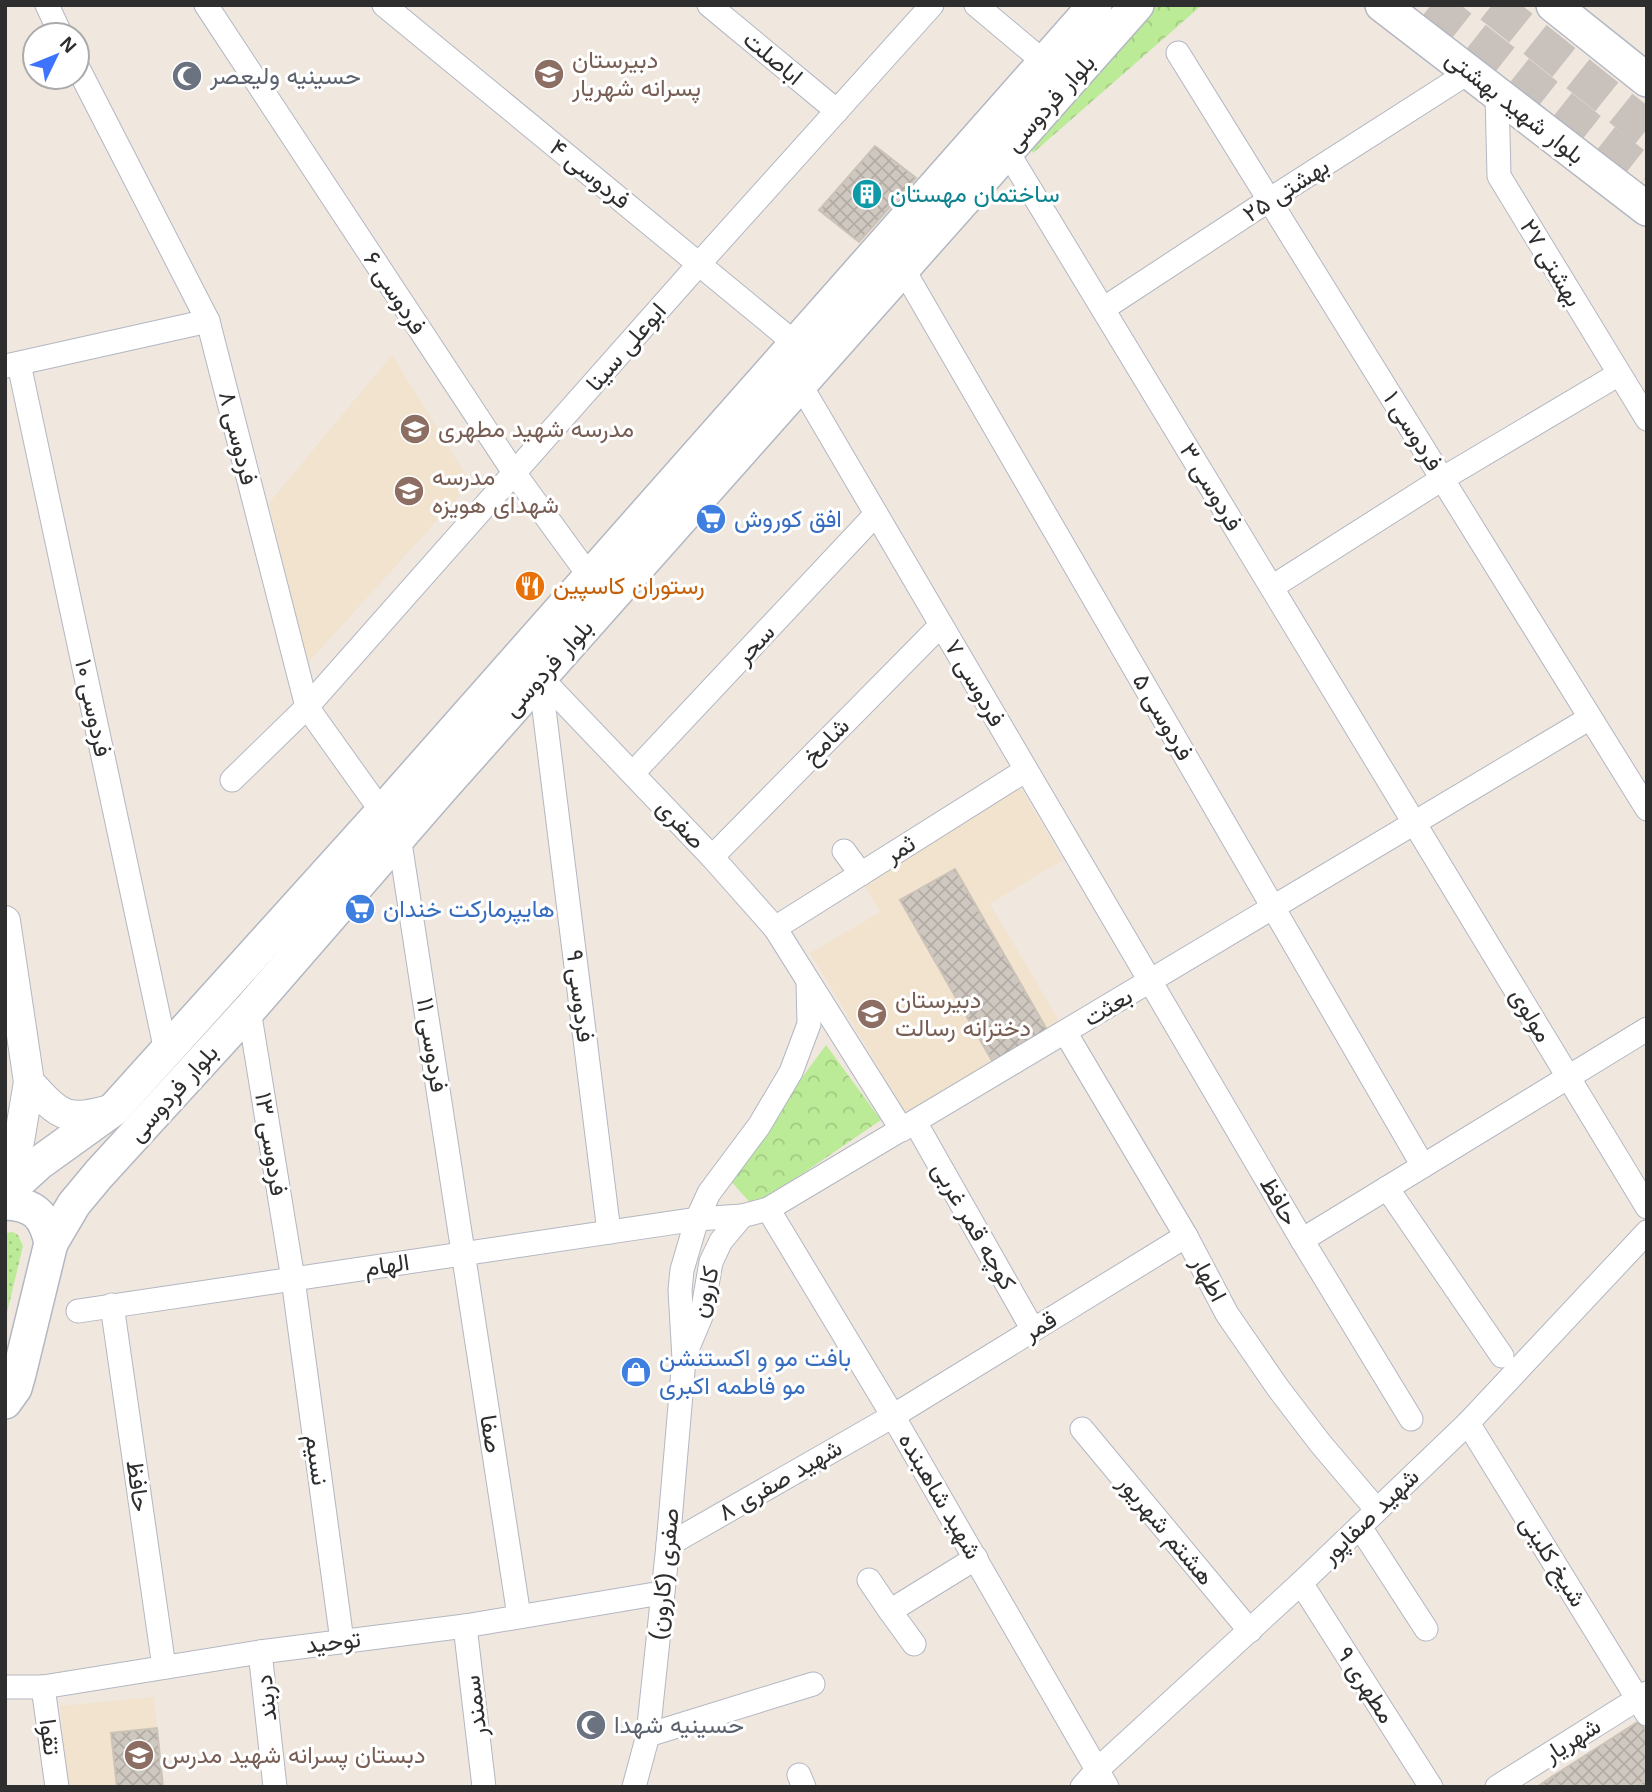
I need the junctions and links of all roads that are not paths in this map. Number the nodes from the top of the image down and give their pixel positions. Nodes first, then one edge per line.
1 (47, 5) edge
2 (206, 5) edge
3 (384, 5) edge
4 (709, 5) edge
5 (932, 5) edge
6 (976, 5) edge
7 (1095, 5) edge
8 (1137, 5) edge
9 (1382, 5) edge
10 (1553, 5) edge
11 (54, 21) edge
12 (1178, 53) dead end
13 (1044, 62) junction
14 (1469, 72) junction
15 (1647, 79) edge
16 (90, 91) edge
17 (1497, 94) junction
18 (837, 111) junction
19 (1007, 151) junction
20 (1269, 200) junction
21 (1647, 209) edge
22 (699, 264) junction
23 (903, 268) junction
24 (1103, 309) junction
25 (208, 321) junction
26 (796, 344) junction
27 (12, 365) edge
28 (1619, 374) junction
29 (800, 384) junction
30 (1647, 419) edge
31 (514, 474) junction
32 (1442, 479) junction
33 (876, 514) junction
34 (590, 577) junction
35 (1272, 587) junction
36 (941, 625) junction
37 (540, 677) junction
38 (307, 706) junction
39 (1590, 718) junction
40 (1026, 771) junction
41 (633, 773) junction
42 (232, 780) dead end
43 (1647, 809) edge
44 (1415, 823) junction
45 (391, 824) junction
46 (844, 851) dead end
47 (712, 857) junction
48 (861, 874) junction
49 (1274, 908) junction
50 (5, 921) edge
51 (775, 928) junction
52 (807, 982) junction
53 (1150, 982) junction
54 (249, 1010) junction
55 (1647, 1029) edge
56 (1065, 1032) junction
57 (841, 1035) junction
58 (804, 1037) junction
59 (166, 1051) junction
60 (1568, 1077) junction
61 (29, 1082) junction
62 (114, 1109) junction
63 (909, 1126) junction
64 (1423, 1166) junction
65 (5, 1171) edge
66 (1387, 1188) junction
67 (5, 1194) edge
68 (5, 1203) edge
69 (1647, 1207) edge
70 (768, 1209) junction
71 (743, 1216) junction
72 (697, 1219) junction
73 (610, 1232) junction
74 (1647, 1232) edge
75 (1186, 1236) junction
76 (1302, 1240) junction
77 (51, 1242) junction
78 (464, 1253) junction
79 (293, 1279) junction
80 (112, 1305) junction
81 (78, 1311) dead end
82 (1033, 1330) junction
83 (1502, 1356) dead end
84 (684, 1359) junction
85 (10, 1395) edge
86 (893, 1416) junction
87 (1411, 1419) dead end
88 (5, 1421) edge
89 (1468, 1423) junction
90 (1082, 1429) dead end
91 (1376, 1509) junction
92 (1360, 1527) junction
93 (667, 1545) junction
94 (975, 1558) junction
95 (869, 1580) dead end
96 (1301, 1583) junction
97 (661, 1593) junction
98 (890, 1611) junction
99 (519, 1616) junction
100 (466, 1626) junction
101 (1426, 1629) dead end
102 (1250, 1631) junction
103 (342, 1641) junction
104 (914, 1644) dead end
105 (260, 1651) junction
106 (164, 1667) junction
107 (813, 1684) dead end
108 (5, 1687) edge
109 (43, 1687) junction
110 (1644, 1702) edge
111 (648, 1735) junction
112 (1102, 1778) edge
113 (57, 1787) edge
114 (275, 1787) edge
115 (484, 1787) edge
116 (634, 1787) edge
117 (1082, 1787) edge
118 (1431, 1787) edge
119 (1497, 1787) edge

1 - 11 street
2 - 31 street, فردوسی ۶
3 - 22 street, فردوسی ۴
4 - 18 street, اباصلت
5 - 18 street, ابوعلی سینا
6 - 13 street
7 - 13 main road, بلوار فردوسی
8 - 19 main road, بلوار فردوسی
9 - 14 main road, بلوار شهید بهشتی
10 - 15 main road
12 - 20 street, فردوسی ۱
13 - 26 main road, بلوار فردوسی
14 - 17 main road, بلوار شهید بهشتی
14 - 20 street, بهشتی ۲۵
16 - 25 street, فردوسی ۸
17 - 21 main road, بلوار شهید بهشتی
17 - 28 street, بهشتی ۲۷
18 - 22 street, ابوعلی سینا
19 - 23 main road, بلوار فردوسی
19 - 24 street, فردوسی ۳
20 - 24 street, بهشتی ۲۵
20 - 32 street, فردوسی ۱
22 - 26 street, فردوسی ۴
22 - 31 street, ابوعلی سینا
23 - 29 main road, بلوار فردوسی
23 - 49 street, فردوسی ۵
24 - 35 street, فردوسی ۳
25 - 27 street
25 - 38 street, فردوسی ۸
26 - 34 main road, بلوار فردوسی
27 - 59 street, فردوسی ۱۰
28 - 30 street, بهشتی ۲۷
28 - 32 street
29 - 33 street, فردوسی ۷
29 - 37 main road, بلوار فردوسی
31 - 34 street, فردوسی ۶
31 - 38 street, ابوعلی سینا
32 - 35 street
32 - 39 street, فردوسی ۱
33 - 36 street, فردوسی ۷
33 - 41 street, سحر
34 - 45 main road, بلوار فردوسی
35 - 44 street, فردوسی ۳
36 - 40 street, فردوسی ۷
36 - 47 street, شامخ
37 - 41 street, صفری
37 - 45 main road, بلوار فردوسی
37 - 73 street, فردوسی ۹
38 - 42 street, ابوعلی سینا
38 - 45 street, فردوسی ۸
39 - 43 street, فردوسی ۱
39 - 44 street, بعثت
40 - 48 street, ثمر
40 - 53 street, فردوسی ۷
41 - 47 street, صفری
44 - 49 street, بعثت
44 - 60 street, مولوی
45 - 54 main road, بلوار فردوسی
45 - 59 main road, بلوار فردوسی
45 - 78 street, فردوسی ۱۱
46 - 48 street
47 - 51 street, صفری
48 - 51 street, ثمر
49 - 53 street, بعثت
49 - 64 street, فردوسی ۵
50 - 61 street
51 - 52 street, صفری
52 - 57 street, صفری
52 - 58 street, کارون
53 - 56 street, بعثت
53 - 76 street, حافظ
54 - 77 main road, بلوار فردوسی
54 - 79 street, فردوسی ۱۳
55 - 60 street
56 - 63 street, بعثت
56 - 75 street, اطهار
57 - 58 street
57 - 63 street, کوچه قمر غربی
58 - 72 street, کارون
59 - 62 main road, بلوار فردوسی
60 - 64 street
60 - 69 street, مولوی
61 - 62 street
61 - 65 street
62 - 67 main road, بلوار فردوسی
63 - 70 street, بعثت
63 - 82 street, کوچه قمر غربی
64 - 66 street
66 - 76 street
66 - 83 street
68 - 77 main road
70 - 71 street, بعثت
70 - 86 street, شهید شاهبنده
71 - 72 street, الهام
71 - 84 street, کارون
72 - 73 street, الهام
72 - 84 street, کارون
73 - 78 street, الهام
74 - 89 street, شهید صفاپور
75 - 82 street, قمر
75 - 91 street, اطهار
76 - 87 street, حافظ
77 - 85 main road, بلوار فردوسی
78 - 79 street, الهام
78 - 99 street, صفا
79 - 80 street, الهام
79 - 103 street, نسیم
80 - 81 street, الهام
80 - 106 street, حافظ
82 - 86 street, قمر
84 - 93 street, صفری (کارون)
85 - 88 street
86 - 93 street, شهید صفری ۸
86 - 94 street, شهید شاهبنده
89 - 91 street, شهید صفاپور
89 - 110 street, شیخ کلینی
90 - 102 street, هشتم شهریور
91 - 92 street, شهید صفاپور
92 - 96 street, شهید صفاپور
92 - 101 street
93 - 97 street, صفری (کارون)
94 - 98 street
94 - 112 street, شهید شاهبنده
95 - 98 street
96 - 102 street, شهید صفاپور
96 - 118 street, مطهری ۹
97 - 99 street, توحید
97 - 111 street, صفری (کارون)
98 - 104 street
99 - 100 street, توحید
100 - 103 street, توحید
100 - 115 street, سمندر
102 - 112 street, شهید صفاپور
103 - 105 street, توحید
105 - 106 street, توحید
105 - 114 street, دربند
106 - 109 street, توحید
107 - 111 street
108 - 109 street, توحید
109 - 113 street, تقوا
110 - 119 street, شهریار
111 - 116 street, صفری (کارون)
112 - 117 street, شهید صفاپور

